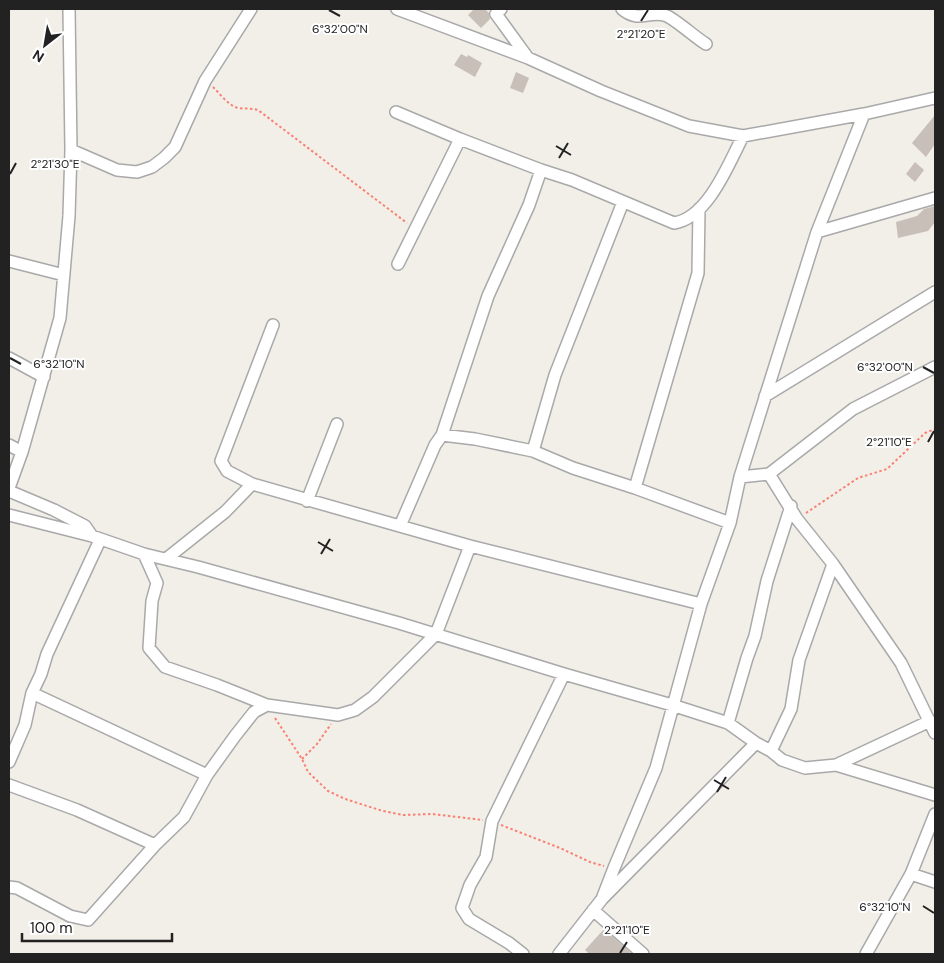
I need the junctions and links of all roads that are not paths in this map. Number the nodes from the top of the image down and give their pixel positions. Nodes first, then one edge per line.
1 (69, 9) edge
2 (251, 9) edge
3 (397, 9) edge
4 (622, 9) edge
5 (496, 10) edge
6 (706, 44) dead end
7 (528, 58) junction
8 (935, 98) edge
9 (396, 112) dead end
10 (864, 114) junction
11 (744, 136) junction
12 (460, 139) junction
13 (72, 150) junction
14 (541, 170) junction
15 (935, 198) edge
16 (623, 202) junction
17 (699, 209) junction
18 (817, 232) junction
19 (9, 261) edge
20 (398, 264) dead end
21 (64, 275) junction
22 (935, 292) edge
23 (273, 325) dead end
24 (9, 358) edge
25 (935, 367) edge
26 (44, 377) junction
27 (766, 396) junction
28 (337, 424) dead end
29 (442, 435) junction
30 (9, 445) edge
31 (533, 450) junction
32 (22, 452) junction
33 (769, 474) junction
34 (740, 476) junction
35 (252, 484) junction
36 (635, 488) junction
37 (9, 490) edge
38 (307, 501) junction
39 (790, 506) junction
40 (9, 515) edge
41 (730, 524) junction
42 (400, 526) junction
43 (96, 538) junction
44 (470, 546) junction
45 (144, 554) junction
46 (166, 559) junction
47 (833, 564) junction
48 (701, 604) junction
49 (436, 634) junction
50 (564, 674) junction
51 (32, 693) junction
52 (672, 704) junction
53 (266, 705) junction
54 (931, 716) edge
55 (728, 723) junction
56 (935, 733) edge
57 (756, 743) junction
58 (771, 751) junction
59 (9, 762) edge
60 (836, 765) junction
61 (207, 775) junction
62 (9, 785) edge
63 (935, 795) edge
64 (935, 814) edge
65 (155, 845) junction
66 (911, 874) junction
67 (935, 882) edge
68 (9, 887) edge
69 (602, 899) junction
70 (594, 910) junction
71 (523, 954) edge
72 (558, 954) edge
73 (643, 954) edge
74 (866, 954) edge

1 - 13 street
2 - 13 street
3 - 7 street
4 - 6 street
5 - 7 street
7 - 11 street
8 - 10 street
9 - 12 street
10 - 11 street
10 - 18 street
11 - 17 street
12 - 14 street
12 - 20 street
13 - 21 street
14 - 16 street
14 - 29 street
15 - 18 street
16 - 17 street
16 - 31 street
17 - 36 street
18 - 27 street
19 - 21 street
21 - 26 street
22 - 27 street
23 - 35 street
24 - 26 street
25 - 33 street
26 - 32 street
27 - 34 street
28 - 38 street
29 - 31 street
29 - 42 street
30 - 32 street
31 - 36 street
32 - 37 street
33 - 34 street
33 - 39 street
34 - 41 street
35 - 38 street
35 - 46 street
36 - 41 street
37 - 43 street
38 - 42 street
39 - 47 street
39 - 55 street
40 - 43 street
41 - 48 street
42 - 44 street
43 - 45 street
43 - 51 street
44 - 48 street
44 - 49 street
45 - 46 street
45 - 53 street
46 - 49 street
47 - 54 street
47 - 58 street
48 - 52 street
49 - 50 street
49 - 53 street
50 - 52 street
50 - 71 street
51 - 59 street
51 - 61 street
52 - 55 street
52 - 69 street
53 - 61 street
54 - 56 street
54 - 60 street
55 - 57 street
57 - 58 street
57 - 69 street
58 - 60 street
60 - 63 street
61 - 65 street
62 - 65 street
64 - 66 street
65 - 68 street
66 - 67 street
66 - 74 street
69 - 70 street
70 - 72 street
70 - 73 street

